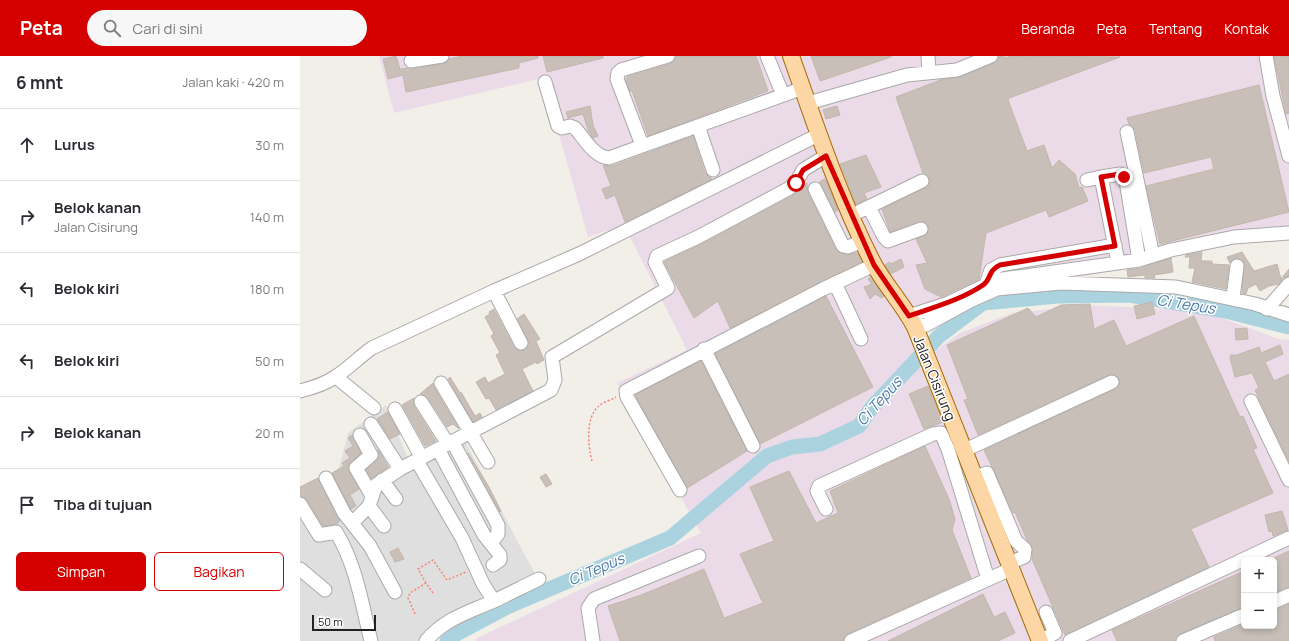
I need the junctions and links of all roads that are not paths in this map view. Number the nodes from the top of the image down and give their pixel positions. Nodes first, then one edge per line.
1 (442, 56) edge
2 (668, 56) edge
3 (767, 56) edge
4 (791, 56) edge
5 (928, 56) edge
6 (992, 56) edge
7 (1266, 56) edge
8 (411, 61) dead end
9 (929, 72) junction
10 (545, 82) dead end
11 (783, 94) junction
12 (805, 96) junction
13 (698, 126) junction
14 (1127, 132) dead end
15 (818, 135) junction
16 (642, 145) junction
17 (1289, 153) edge
18 (826, 156) junction
19 (713, 170) dead end
20 (1101, 177) junction
21 (1087, 180) dead end
22 (922, 181) dead end
23 (816, 189) dead end
24 (869, 207) junction
25 (852, 215) junction
26 (921, 229) dead end
27 (1289, 232) edge
28 (863, 242) junction
29 (1115, 246) junction
30 (1152, 256) junction
31 (1139, 260) junction
32 (1118, 262) junction
33 (874, 265) junction
34 (1237, 266) dead end
35 (835, 283) junction
36 (986, 284) junction
37 (1289, 284) edge
38 (494, 290) junction
39 (1233, 298) junction
40 (1267, 309) junction
41 (1289, 315) edge
42 (914, 327) junction
43 (861, 339) dead end
44 (521, 343) dead end
45 (704, 349) junction
46 (336, 377) junction
47 (1112, 382) dead end
48 (441, 383) dead end
49 (300, 391) edge
50 (1251, 401) dead end
51 (422, 402) dead end
52 (374, 408) dead end
53 (395, 409) dead end
54 (371, 424) dead end
55 (948, 431) junction
56 (470, 433) junction
57 (360, 435) dead end
58 (446, 445) junction
59 (753, 446) dead end
60 (965, 450) junction
61 (419, 460) junction
62 (488, 462) dead end
63 (400, 469) junction
64 (326, 478) dead end
65 (382, 480) junction
66 (1289, 480) edge
67 (680, 490) dead end
68 (396, 499) dead end
69 (371, 501) junction
70 (300, 504) edge
71 (826, 509) dead end
72 (352, 523) junction
73 (384, 526) dead end
74 (1289, 538) edge
75 (1289, 545) edge
76 (386, 552) dead end
77 (699, 556) dead end
78 (1263, 557) edge
79 (493, 565) dead end
80 (1010, 566) junction
81 (1241, 567) edge
82 (300, 569) edge
83 (382, 569) junction
84 (539, 579) dead end
85 (988, 579) junction
86 (325, 590) dead end
87 (395, 592) dead end
88 (1289, 596) edge
89 (494, 601) junction
90 (1277, 601) edge
91 (1046, 612) dead end
92 (1241, 616) edge
93 (426, 640) edge
94 (372, 641) edge
95 (593, 641) edge
96 (851, 641) edge
97 (1040, 641) edge
98 (1070, 641) edge
99 (1080, 641) edge
100 (1183, 641) edge

1 - 8 street
2 - 16 street
3 - 11 street
4 - 12 main road, Jalan Cisirung
5 - 9 street
6 - 9 street
7 - 17 street
9 - 12 street
10 - 16 street
11 - 12 street
11 - 13 street
12 - 15 main road, Jalan Cisirung
13 - 16 street
13 - 19 street
14 - 30 street
15 - 18 main road, Jalan Cisirung
15 - 38 street
18 - 25 main road, Jalan Cisirung
18 - 56 street
20 - 21 street
20 - 29 street
20 - 31 street
22 - 24 street
23 - 28 street
24 - 25 street
24 - 26 street
25 - 28 main road, Jalan Cisirung
27 - 30 street
28 - 33 main road, Jalan Cisirung
29 - 32 street
29 - 36 street
30 - 31 street
31 - 32 street
32 - 36 street
33 - 35 street
33 - 42 main road, Jalan Cisirung
34 - 39 street
35 - 43 street
35 - 45 street
36 - 42 street
37 - 40 street
38 - 44 street
38 - 46 street
39 - 40 street
39 - 42 street
40 - 41 street
42 - 55 main road, Jalan Cisirung
45 - 59 street
45 - 67 street
46 - 49 street
46 - 52 street
47 - 60 street
48 - 56 street
50 - 66 street
51 - 58 street
53 - 61 street
54 - 63 street
55 - 60 main road, Jalan Cisirung
55 - 71 street
55 - 85 street
56 - 58 street
56 - 62 street
57 - 69 street
58 - 61 street
58 - 79 street
60 - 80 main road, Jalan Cisirung
61 - 63 street
61 - 89 street
63 - 65 street
64 - 72 street
65 - 68 street
65 - 69 street
69 - 72 street
69 - 73 street
70 - 94 street
72 - 83 street
74 - 98 street
75 - 78 street
76 - 83 street
77 - 95 street
80 - 85 street
80 - 97 main road, Jalan Cisirung
81 - 99 street
82 - 86 street
83 - 87 street
84 - 89 street
85 - 96 street
88 - 90 street
89 - 93 street
91 - 97 street
92 - 100 street

